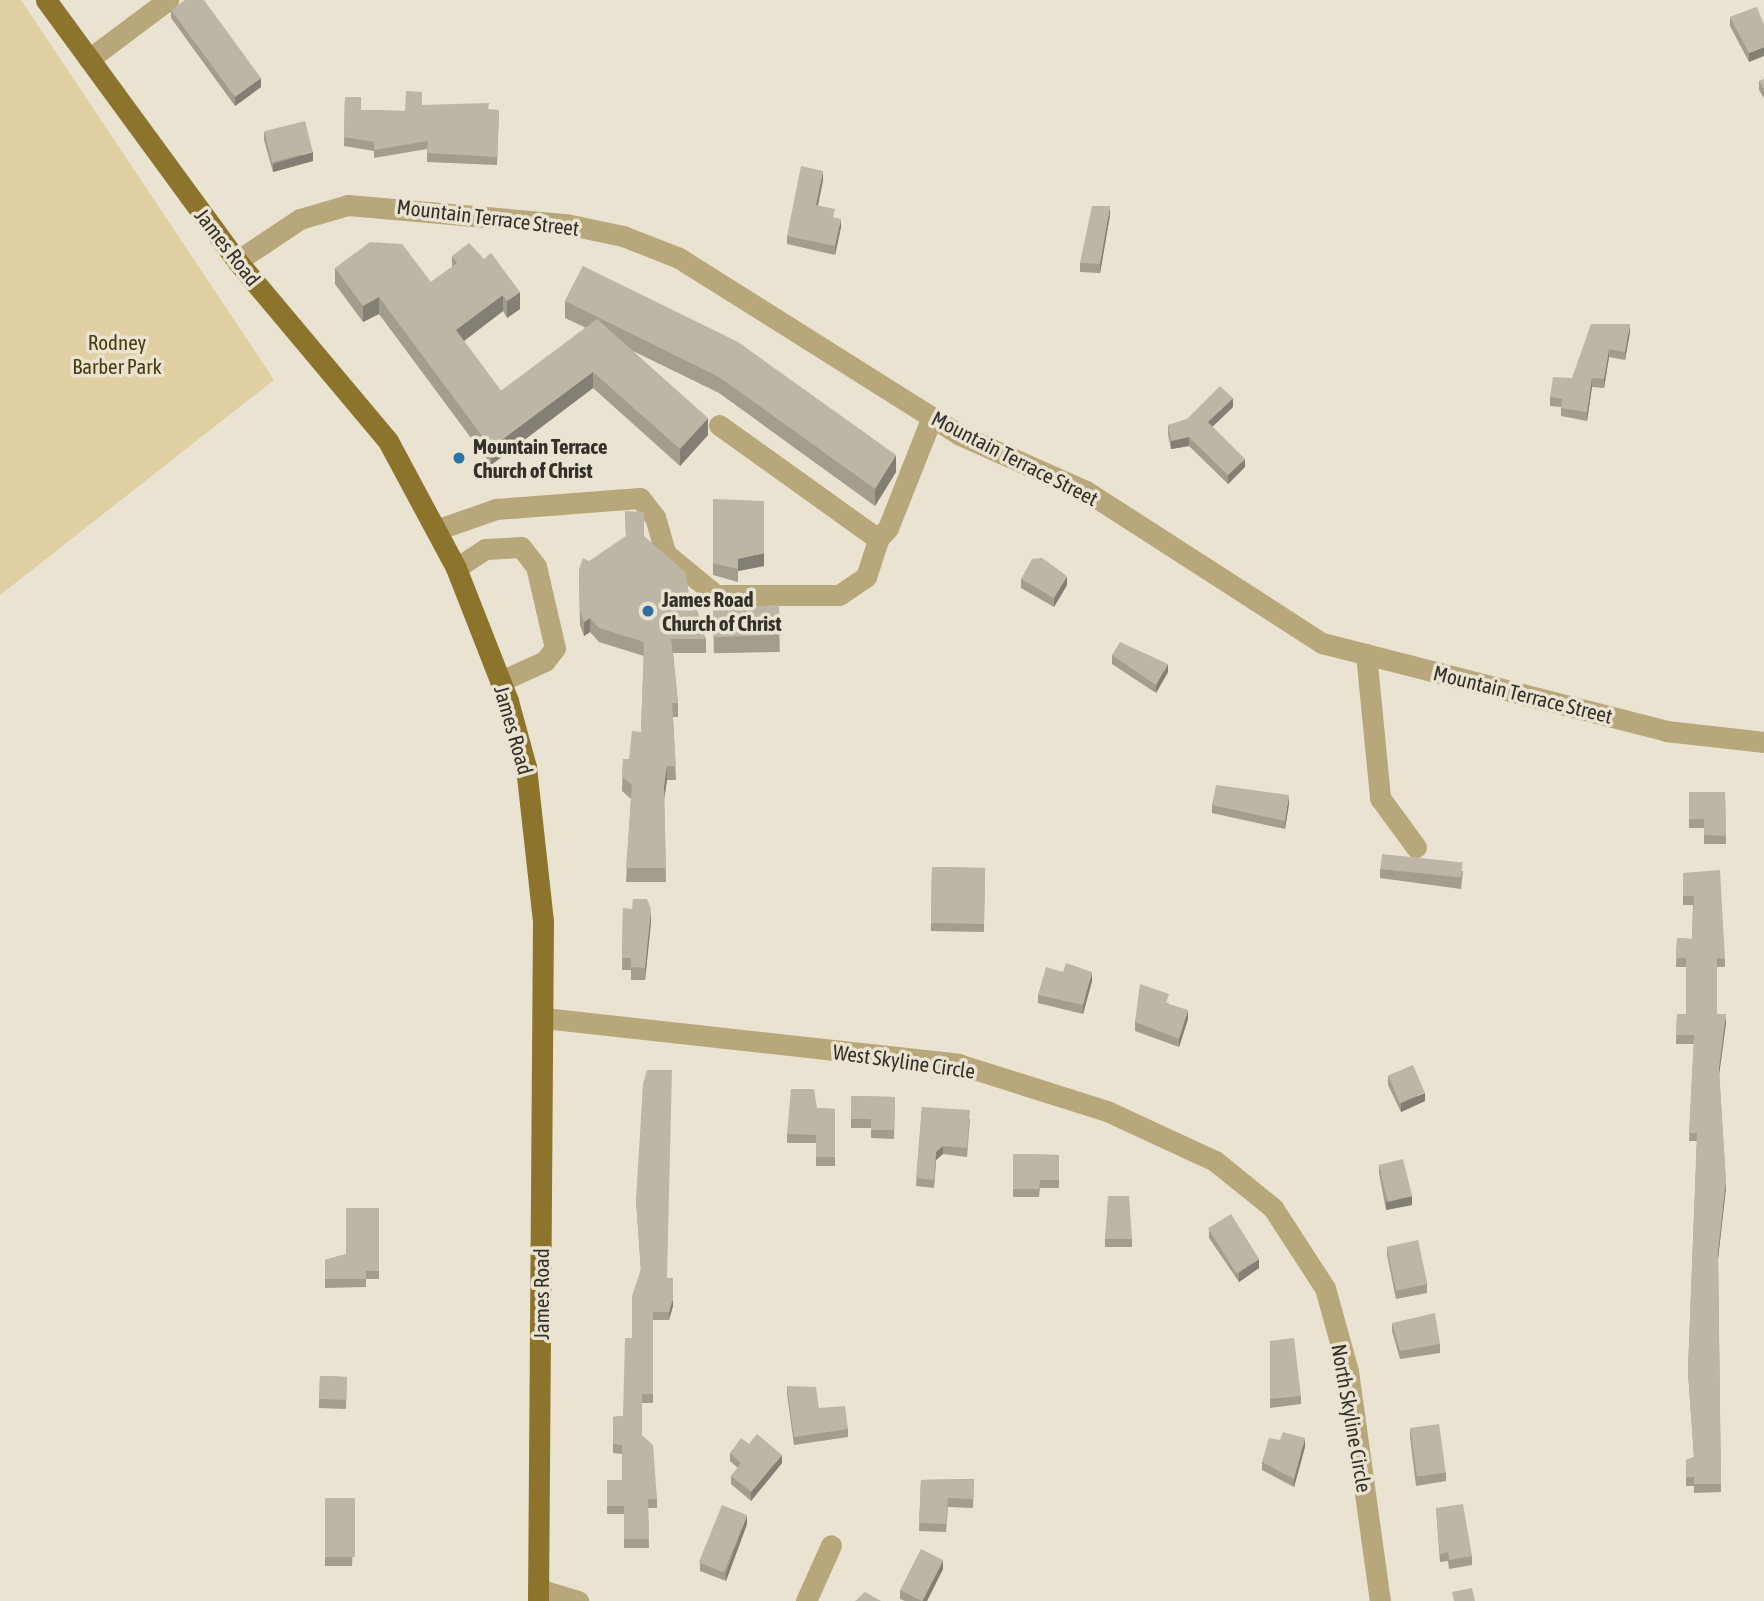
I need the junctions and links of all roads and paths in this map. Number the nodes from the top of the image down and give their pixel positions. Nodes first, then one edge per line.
1 (46, 0) edge
2 (168, 0) edge
3 (89, 59) junction
4 (237, 261) junction
5 (932, 418) junction
6 (719, 425) dead end
7 (436, 530) junction
8 (878, 539) junction
9 (456, 568) junction
10 (1366, 654) junction
11 (500, 681) junction
12 (1764, 742) edge
13 (1416, 847) dead end
14 (544, 1018) junction
15 (1273, 1208) joint
16 (831, 1545) dead end
17 (538, 1595) edge
18 (578, 1601) edge
19 (806, 1601) edge
20 (1380, 1601) edge

1 - 3 main road, James Road
2 - 3 street
3 - 4 main road, James Road
4 - 5 street, Mountain Terrace Street
4 - 7 main road, James Road
5 - 8 street
5 - 10 street, Mountain Terrace Street
6 - 8 street
7 - 8 street
7 - 9 main road, James Road
9 - 11 main road, James Road
9 - 11 street
10 - 12 street, Mountain Terrace Street
10 - 13 street
11 - 14 main road, James Road
14 - 15 street, West Skyline Circle
14 - 17 main road, James Road
15 - 20 street, North Skyline Circle
16 - 19 street
17 - 18 street

